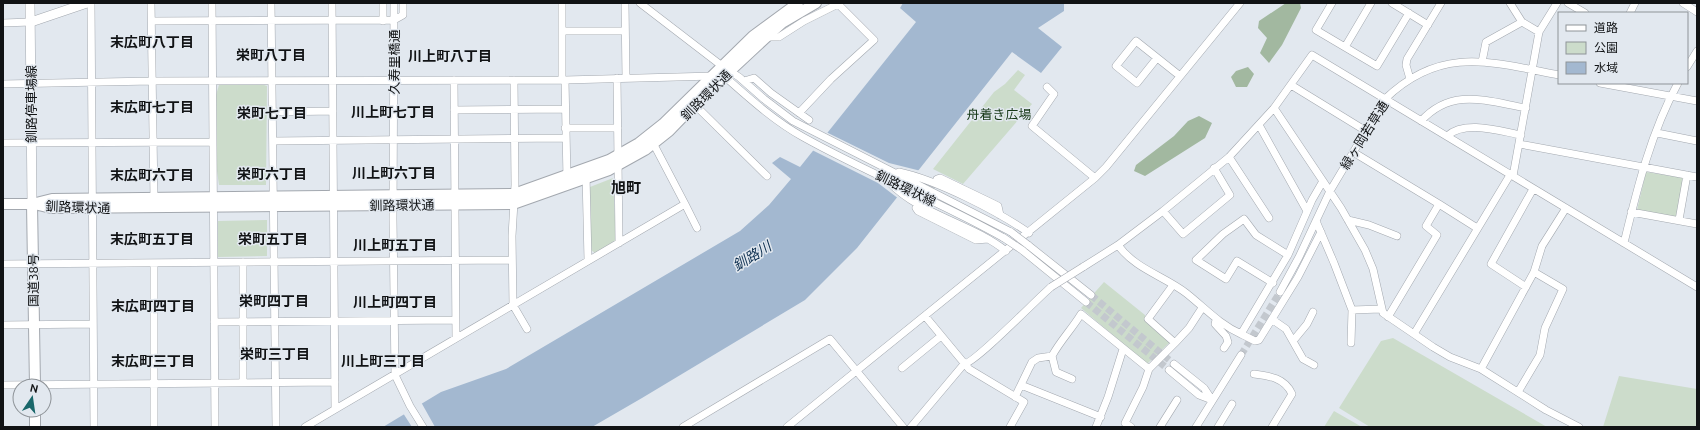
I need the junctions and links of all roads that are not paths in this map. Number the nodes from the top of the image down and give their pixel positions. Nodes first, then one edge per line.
1 (30, 3) edge
2 (87, 3) edge
3 (91, 3) edge
4 (151, 3) edge
5 (212, 3) edge
6 (271, 3) edge
7 (332, 3) edge
8 (382, 3) edge
9 (394, 3) edge
10 (403, 3) edge
11 (562, 3) edge
12 (625, 3) edge
13 (640, 3) edge
14 (798, 3) edge
15 (816, 3) edge
16 (1240, 3) edge
17 (1332, 3) edge
18 (1371, 3) edge
19 (1392, 3) edge
20 (1441, 3) edge
21 (1510, 3) edge
22 (1557, 3) edge
23 (1568, 3) edge
24 (1636, 3) edge
25 (1683, 3) edge
26 (1583, 12) edge
27 (1631, 12) edge
28 (1697, 12) edge
29 (1409, 13) junction
30 (212, 20) junction
31 (271, 20) junction
32 (332, 20) junction
33 (394, 20) junction
34 (152, 21) junction
35 (383, 21) junction
36 (30, 22) junction
37 (1522, 22) junction
38 (3, 23) edge
39 (1428, 25) junction
40 (562, 31) junction
41 (625, 31) junction
42 (1539, 32) junction
43 (767, 37) junction
44 (1345, 47) junction
45 (1697, 51) edge
46 (1157, 58) junction
47 (1692, 60) edge
48 (1482, 62) junction
49 (1533, 70) junction
50 (725, 71) junction
51 (1558, 75) edge
52 (712, 76) junction
53 (1180, 76) junction
54 (617, 78) junction
55 (626, 78) junction
56 (332, 79) junction
57 (1410, 79) junction
58 (272, 80) junction
59 (394, 80) junction
60 (454, 80) junction
61 (514, 80) junction
62 (564, 80) junction
63 (152, 81) junction
64 (212, 81) junction
65 (744, 81) junction
66 (91, 82) junction
67 (31, 83) junction
68 (3, 84) edge
69 (1605, 84) edge
70 (1677, 84) edge
71 (1291, 85) junction
72 (1047, 87) dead end
73 (1670, 96) junction
74 (1385, 99) junction
75 (1697, 101) edge
76 (695, 105) junction
77 (1274, 108) junction
78 (1526, 108) junction
79 (565, 109) junction
80 (454, 110) junction
81 (514, 110) junction
82 (333, 111) junction
83 (273, 112) junction
84 (799, 113) junction
85 (809, 120) dead end
86 (1421, 121) junction
87 (1259, 125) junction
88 (565, 128) junction
89 (618, 128) junction
90 (1366, 131) junction
91 (1657, 133) junction
92 (1521, 135) junction
93 (1447, 136) junction
94 (565, 138) junction
95 (514, 139) junction
96 (393, 140) junction
97 (455, 140) junction
98 (652, 140) junction
99 (273, 141) junction
100 (333, 141) junction
101 (1697, 141) edge
102 (153, 142) junction
103 (212, 142) junction
104 (3, 143) edge
105 (32, 143) junction
106 (92, 143) junction
107 (1519, 144) junction
108 (1353, 152) junction
109 (1228, 157) junction
110 (617, 161) junction
111 (1643, 167) junction
112 (1214, 168) junction
113 (890, 171) junction
114 (586, 173) junction
115 (1687, 174) junction
116 (1511, 175) junction
117 (767, 176) dead end
118 (1697, 176) edge
119 (885, 178) junction
120 (1095, 178) junction
121 (937, 179) dead end
122 (567, 180) junction
123 (1323, 181) junction
124 (1534, 189) junction
125 (1330, 191) junction
126 (154, 199) junction
127 (514, 199) junction
128 (455, 200) junction
129 (393, 201) junction
130 (274, 202) junction
131 (334, 202) junction
132 (213, 203) junction
133 (3, 204) edge
134 (32, 204) junction
135 (92, 204) junction
136 (685, 204) junction
137 (1439, 204) junction
138 (916, 208) dead end
139 (1566, 208) junction
140 (1163, 211) junction
141 (1307, 211) junction
142 (1631, 212) junction
143 (1000, 215) junction
144 (1269, 218) dead end
145 (1348, 220) junction
146 (1679, 220) junction
147 (1316, 221) junction
148 (1697, 224) edge
149 (697, 228) dead end
150 (1477, 228) junction
151 (1321, 232) junction
152 (1029, 233) junction
153 (1397, 236) dead end
154 (988, 239) junction
155 (619, 243) junction
156 (1624, 243) junction
157 (1118, 246) junction
158 (1006, 251) junction
159 (1288, 255) junction
160 (512, 260) junction
161 (588, 260) junction
162 (274, 261) junction
163 (334, 261) junction
164 (394, 261) junction
165 (454, 261) junction
166 (214, 262) junction
167 (243, 262) junction
168 (33, 263) junction
169 (154, 263) junction
170 (3, 264) edge
171 (92, 264) junction
172 (1534, 272) junction
173 (1273, 284) junction
174 (1173, 285) junction
175 (1526, 287) junction
176 (1697, 287) edge
177 (1280, 292) tunnel mouth
178 (1091, 295) tunnel mouth
179 (1086, 302) tunnel mouth
180 (512, 305) junction
181 (1202, 308) junction
182 (1381, 309) junction
183 (1352, 310) junction
184 (1313, 312) dead end
185 (925, 316) junction
186 (1388, 317) junction
187 (455, 320) junction
188 (1216, 320) junction
189 (1273, 320) junction
190 (335, 321) junction
191 (214, 322) junction
192 (243, 322) junction
193 (274, 322) junction
194 (395, 322) junction
195 (33, 324) junction
196 (93, 324) junction
197 (3, 325) edge
198 (527, 329) dead end
199 (1241, 334) junction
200 (1414, 334) junction
201 (941, 336) junction
202 (456, 338) junction
203 (1293, 341) junction
204 (1175, 343) junction
205 (1351, 343) dead end
206 (1224, 348) dead end
207 (1123, 349) junction
208 (1241, 354) tunnel mouth
209 (1052, 356) junction
210 (964, 364) junction
211 (1174, 364) tunnel mouth
212 (1314, 365) dead end
213 (902, 368) dead end
214 (1148, 369) junction
215 (1169, 370) tunnel mouth
216 (1481, 370) junction
217 (857, 371) junction
218 (1254, 374) dead end
219 (395, 375) junction
220 (34, 378) edge
221 (1072, 379) dead end
222 (335, 382) junction
223 (154, 383) junction
224 (214, 383) junction
225 (243, 383) junction
226 (275, 383) junction
227 (94, 384) junction
228 (52, 385) edge
229 (1021, 385) junction
230 (1518, 392) junction
231 (1016, 397) junction
232 (1177, 400) dead end
233 (1212, 400) junction
234 (1232, 404) dead end
235 (335, 409) junction
236 (1101, 417) junction
237 (94, 427) edge
238 (154, 427) edge
239 (215, 427) edge
240 (276, 427) edge
241 (305, 427) edge
242 (423, 427) edge
243 (683, 427) edge
244 (787, 427) edge
245 (902, 427) edge
246 (911, 427) edge
247 (1010, 427) edge
248 (1096, 427) edge
249 (1131, 427) edge
250 (1160, 427) edge
251 (1196, 427) edge
252 (1218, 427) edge
253 (1272, 427) edge
254 (1579, 427) edge

1 - 36 main road, 釧路停車場線
2 - 36 main road
3 - 66 street
4 - 34 street
5 - 30 street
6 - 31 street
7 - 32 street
8 - 35 street
9 - 33 street, 久寿里橋通
10 - 33 street
11 - 40 street
12 - 41 street
13 - 50 street
14 - 50 highway, 釧路環状通
15 - 43 highway, 釧路環状通
16 - 53 street
17 - 44 street
18 - 44 street
19 - 29 street
20 - 39 street
21 - 37 street
22 - 42 street
23 - 26 street
24 - 27 street
25 - 28 street
29 - 39 street
29 - 44 street
30 - 31 street
30 - 34 street
30 - 64 street
31 - 32 street
31 - 58 street
32 - 35 street
32 - 56 street
33 - 35 street
33 - 59 street, 久寿里橋通
34 - 63 street
36 - 38 street
36 - 67 main road, 釧路停車場線
37 - 42 street
37 - 48 street
39 - 57 street
40 - 41 street
40 - 62 street
41 - 55 street
42 - 49 street
43 - 50 highway, 釧路環状通
43 - 84 street
45 - 47 street
46 - 46 street
46 - 53 street
48 - 49 street, 緑ヶ岡若草通
48 - 57 street, 緑ヶ岡若草通
49 - 51 street, 緑ヶ岡若草通
49 - 78 street
50 - 52 highway, 釧路環状通
50 - 65 street, 釧路環状線
50 - 76 highway, 釧路環状通
50 - 119 street, 釧路環状線
52 - 55 street
52 - 98 highway, 釧路環状通
53 - 120 street
54 - 55 street
54 - 62 street
54 - 89 street
56 - 58 street
56 - 59 street
56 - 82 street
57 - 74 street, 緑ヶ岡若草通
58 - 64 street
58 - 83 street
59 - 60 street
59 - 96 street, 久寿里橋通
60 - 61 street
60 - 80 street
61 - 62 street
61 - 81 street
62 - 79 street
63 - 64 street
63 - 66 street
63 - 102 street
64 - 103 street
65 - 84 street
65 - 113 street, 釧路環状線
66 - 67 street
66 - 106 street
67 - 68 street
67 - 105 main road, 釧路停車場線
69 - 73 street
70 - 73 street
71 - 74 street
71 - 77 street
71 - 90 street
72 - 120 street
73 - 75 street
73 - 91 street
74 - 86 street
74 - 90 street, 緑ヶ岡若草通
76 - 98 highway, 釧路環状通
76 - 117 street
77 - 87 street
77 - 123 street
78 - 86 street
78 - 92 street
79 - 81 street
79 - 88 street
80 - 81 street
80 - 97 street
81 - 95 street
82 - 83 street
82 - 100 street
83 - 99 street
84 - 85 street
86 - 93 street
87 - 109 street
87 - 141 street
88 - 89 street
88 - 94 street
89 - 110 street
90 - 108 street, 緑ヶ岡若草通
91 - 101 street
91 - 111 street
92 - 93 street
92 - 107 street
93 - 116 street
94 - 95 street
94 - 122 street
95 - 97 street
95 - 127 street
96 - 97 street
96 - 100 street
96 - 129 street, 久寿里橋通
97 - 128 street
98 - 110 highway, 釧路環状通
98 - 136 street
99 - 100 street
99 - 130 street
100 - 131 street
102 - 103 street
102 - 106 street
102 - 126 street
103 - 132 street
104 - 105 street
105 - 106 street
105 - 134 main road, 釧路停車場線
106 - 135 street
107 - 111 street
107 - 116 street
108 - 125 street, 緑ヶ岡若草通
108 - 137 street
109 - 112 street
109 - 144 street
110 - 114 highway, 釧路環状通
110 - 155 street
111 - 115 street
111 - 142 street
112 - 140 street
112 - 140 street
113 - 143 street
113 - 178 street, 釧路環状線, bridge
114 - 122 highway, 釧路環状通
114 - 161 street
115 - 118 street
115 - 146 street
116 - 124 street
116 - 150 street
119 - 154 street
119 - 179 street, 釧路環状線, bridge
120 - 152 street
121 - 143 street
122 - 127 highway, 釧路環状通
123 - 125 street
123 - 141 street
124 - 139 street
124 - 175 street
125 - 145 street
125 - 147 street, 緑ヶ岡若草通
126 - 132 highway, 釧路環状通
126 - 135 highway, 釧路環状通
127 - 128 highway, 釧路環状通
127 - 160 street
128 - 129 highway, 釧路環状通
128 - 165 street
129 - 131 highway, 釧路環状通
129 - 164 street, 久寿里橋通
130 - 131 highway, 釧路環状通
130 - 132 highway, 釧路環状通
130 - 162 street
131 - 163 street
132 - 135 highway, 釧路環状通
132 - 166 street
133 - 134 highway
134 - 135 highway, 釧路環状通
134 - 168 highway, 国道38号
135 - 171 street
136 - 149 street
136 - 155 street
137 - 150 street
137 - 186 street
138 - 154 street
139 - 156 street
139 - 172 street
140 - 157 street
141 - 159 street
142 - 146 street
142 - 156 street
143 - 152 street
145 - 153 street
145 - 182 street
146 - 148 street
147 - 151 street
147 - 177 street, 緑ヶ岡若草通
150 - 200 street
151 - 183 street
151 - 189 street
152 - 158 street
154 - 158 street
155 - 161 street
156 - 176 street
157 - 174 street
157 - 210 street, bridge
158 - 185 street
159 - 173 street
159 - 173 street
160 - 165 street
160 - 180 street
161 - 180 street
162 - 163 street
162 - 167 street
162 - 193 street
163 - 164 street
163 - 190 street
164 - 165 street
164 - 194 street, 久寿里橋通
165 - 187 street
166 - 167 street
166 - 169 street
166 - 191 street
167 - 192 street
168 - 170 street
168 - 171 street
168 - 195 highway, 国道38号
169 - 171 street
169 - 223 street
171 - 196 street
172 - 175 street
172 - 230 street
173 - 199 street
174 - 181 street
174 - 204 street
175 - 216 street
180 - 198 street
180 - 202 street
181 - 188 street
181 - 204 street
182 - 183 street
182 - 186 street
183 - 205 street
184 - 203 street
185 - 201 street
185 - 217 street
186 - 200 street
187 - 194 street
187 - 202 street
188 - 199 street
188 - 206 street
189 - 199 street
189 - 203 street
190 - 193 street
190 - 194 street
190 - 222 street
191 - 192 street
191 - 224 street
192 - 193 street
192 - 225 street
193 - 226 street
194 - 219 street, 久寿里橋通
195 - 196 street
195 - 197 street
195 - 220 highway, 国道38号
196 - 227 street
200 - 216 street
201 - 210 street
201 - 213 street
202 - 219 street
203 - 212 street
204 - 214 street
207 - 209 street
207 - 214 street
207 - 236 street
208 - 233 street
209 - 221 street
209 - 229 street
210 - 231 street
210 - 246 street
211 - 233 street
214 - 249 street
215 - 233 street
216 - 230 street
217 - 243 street
217 - 244 street
217 - 245 street
218 - 253 street
219 - 235 street
219 - 242 street, 久寿里橋通
222 - 226 street
222 - 235 street
223 - 224 street
223 - 227 street
223 - 238 street
224 - 225 street
224 - 239 street
225 - 226 street
226 - 240 street
227 - 228 street
227 - 237 street
229 - 231 street
229 - 236 street
230 - 254 street
231 - 247 street
232 - 250 street
233 - 251 street
234 - 252 street
235 - 241 street
236 - 248 street

